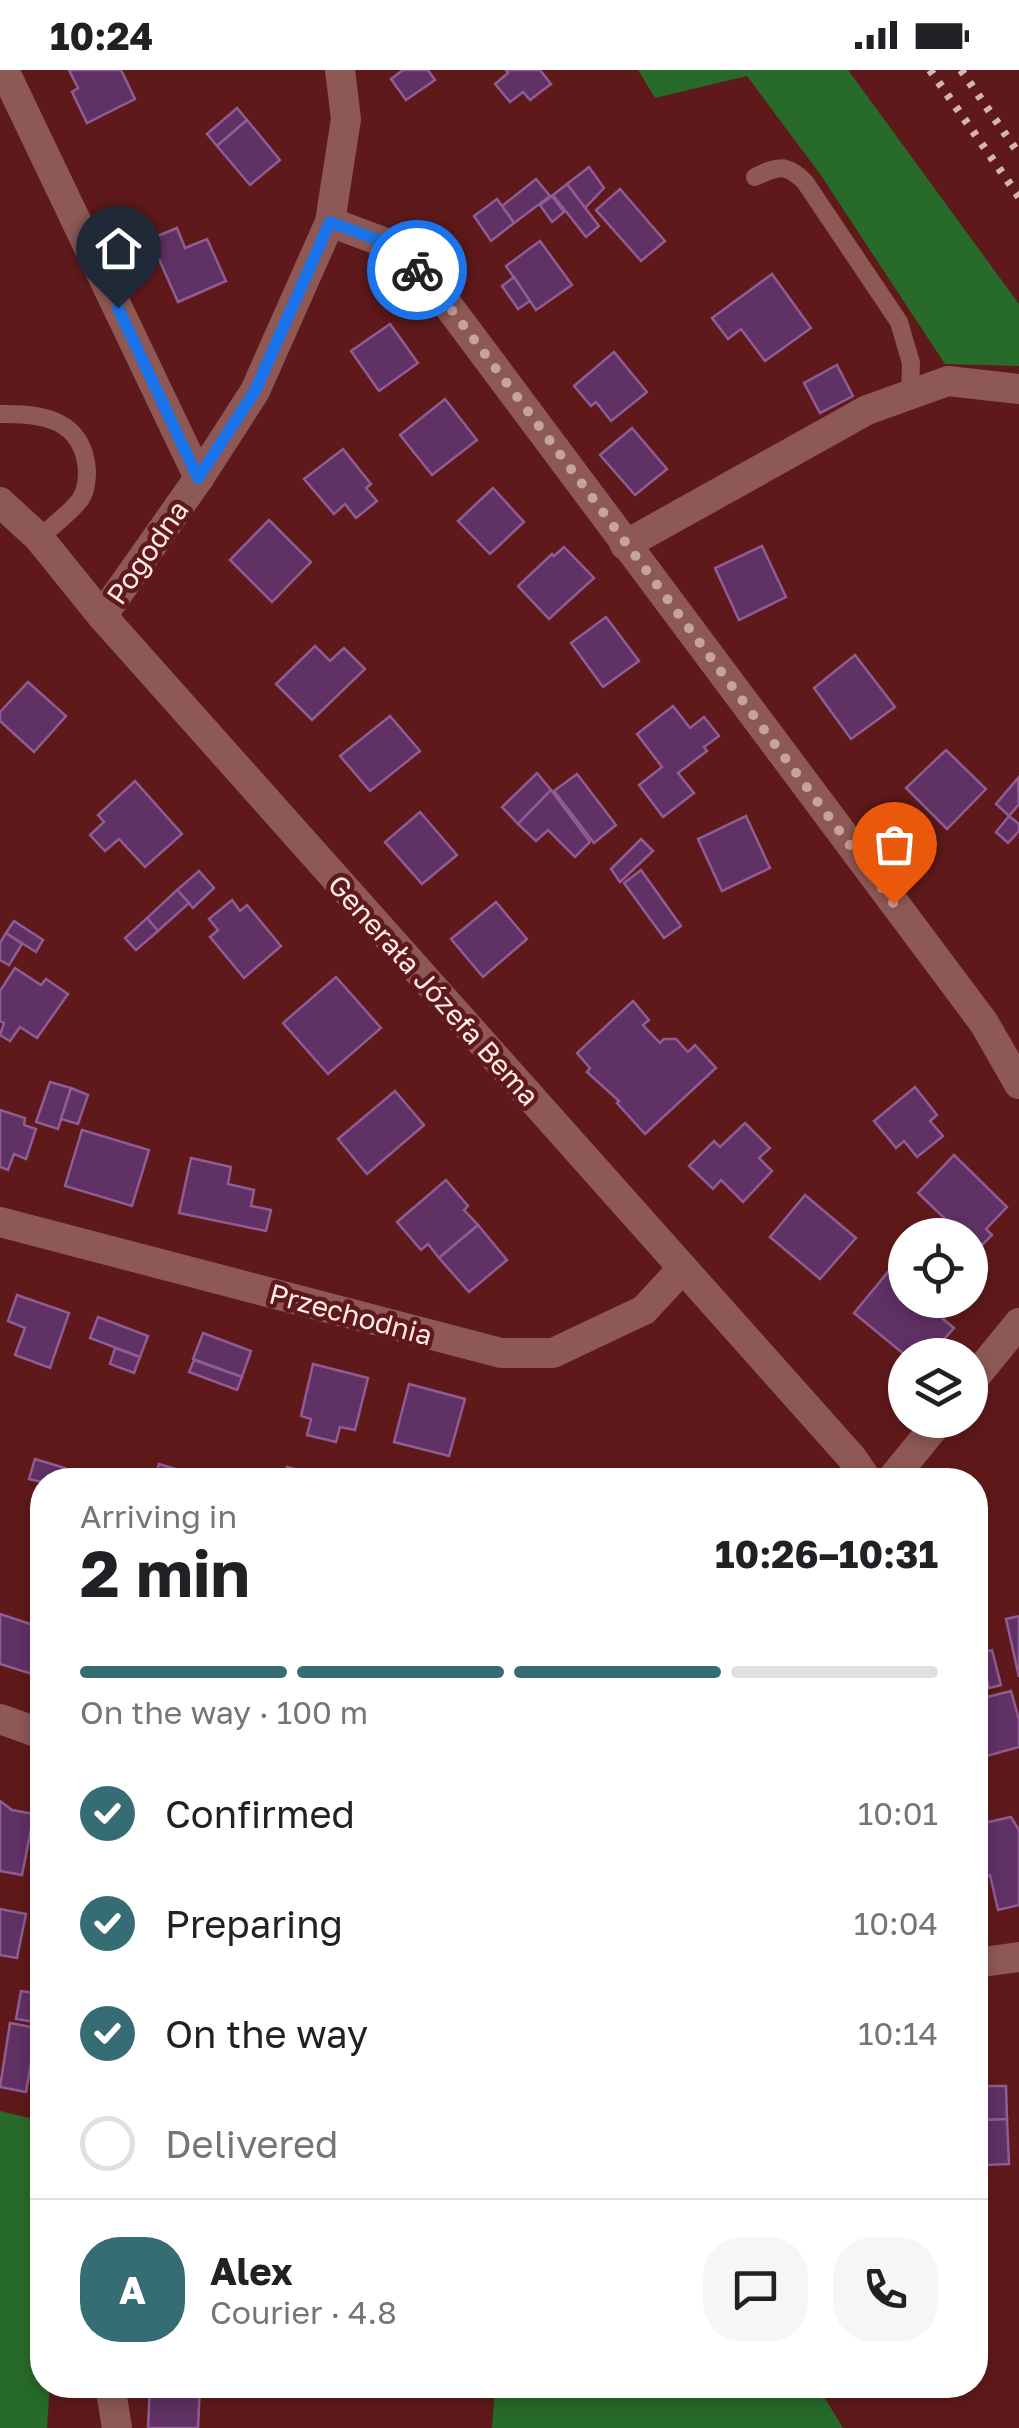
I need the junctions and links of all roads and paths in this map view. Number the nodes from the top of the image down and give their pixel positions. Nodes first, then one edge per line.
1 (4, 70) edge
2 (340, 70) edge
3 (755, 177) dead end
4 (330, 222) junction
5 (1019, 389) edge
6 (910, 394) junction
7 (0, 414) edge
8 (198, 478) junction
9 (0, 502) edge
10 (39, 538) junction
11 (625, 545) junction
12 (102, 616) junction
13 (1019, 1084) edge
14 (0, 1222) edge
15 (682, 1269) junction
16 (1019, 1323) edge
17 (988, 1361) edge
18 (925, 1438) edge
19 (859, 1468) edge
20 (901, 1468) edge
21 (0, 1719) edge
22 (30, 1730) edge
23 (1019, 1958) edge
24 (988, 1962) edge
25 (112, 2398) edge
26 (116, 2428) edge

1 - 8 street
2 - 4 street, Pogodna
3 - 6 lane
4 - 8 street, Pogodna
4 - 11 street
5 - 6 street
6 - 11 street
7 - 10 lane
8 - 12 street, Pogodna
9 - 10 street, Generała Józefa Bema
10 - 12 street, Generała Józefa Bema
11 - 13 street
12 - 15 street, Generała Józefa Bema
14 - 15 street, Przechodnia
15 - 19 street, Generała Józefa Bema
16 - 17 street
18 - 20 street
21 - 22 street
23 - 24 street
25 - 26 street

